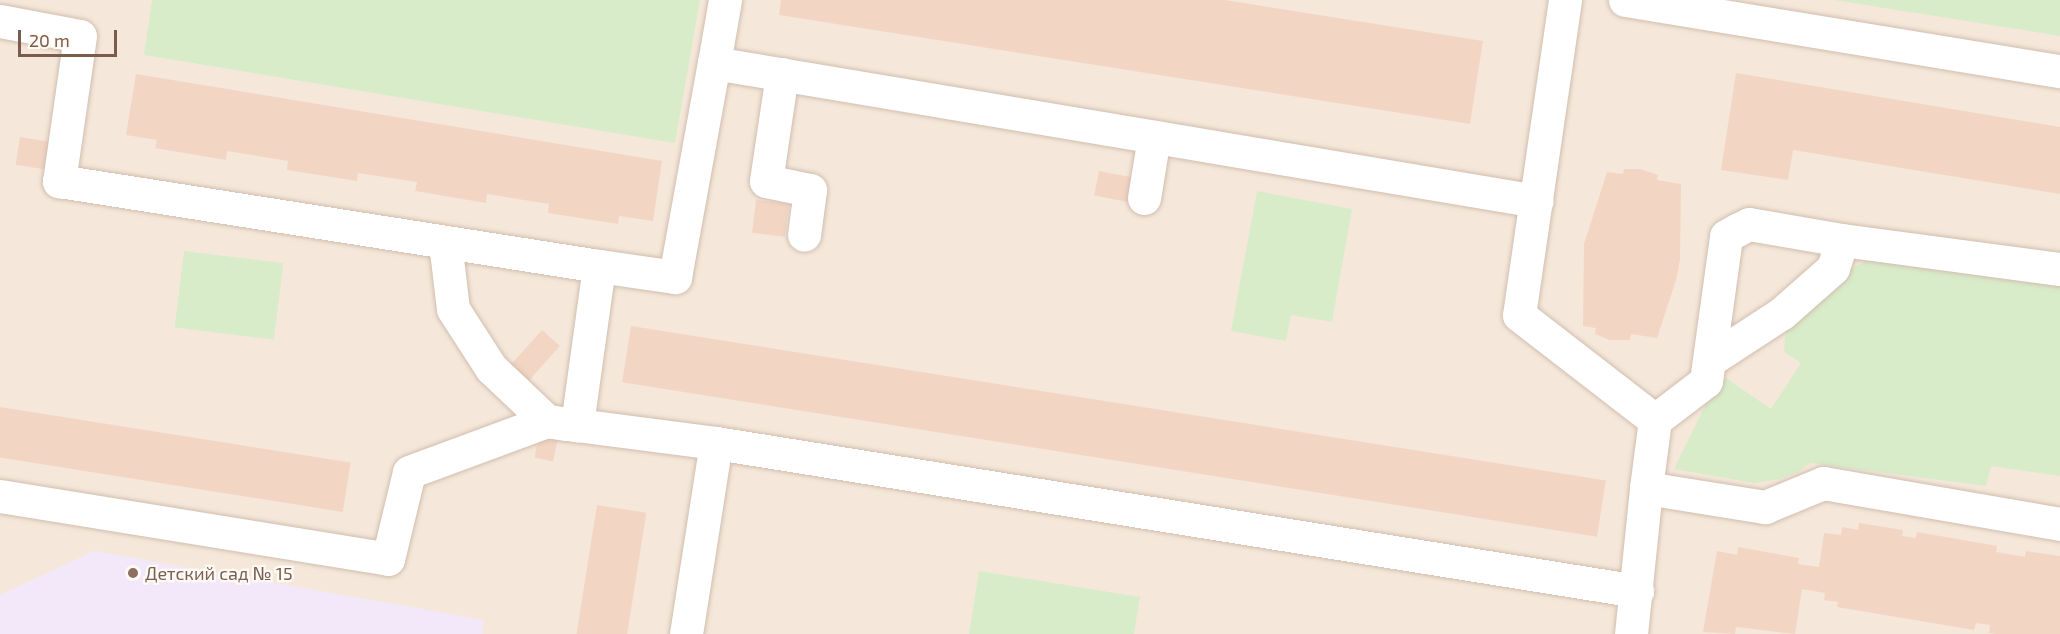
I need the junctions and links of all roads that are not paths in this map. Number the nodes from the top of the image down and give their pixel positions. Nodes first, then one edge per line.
1 (725, 0) edge
2 (1565, 0) edge
3 (1625, 0) edge
4 (0, 21) edge
5 (714, 63) junction
6 (2060, 71) edge
7 (782, 74) junction
8 (1154, 137) junction
9 (1144, 198) dead end
10 (1537, 201) junction
11 (804, 235) dead end
12 (1842, 240) junction
13 (445, 242) junction
14 (599, 266) junction
15 (2060, 269) edge
16 (1710, 360) junction
17 (1655, 420) junction
18 (562, 423) junction
19 (716, 443) junction
20 (1646, 488) junction
21 (0, 496) edge
22 (2060, 524) edge
23 (1637, 591) junction
24 (686, 634) edge
25 (1631, 634) edge

1 - 5 street
2 - 10 street
3 - 6 street
4 - 13 street
5 - 7 street
5 - 14 street
7 - 8 street
7 - 11 street
8 - 9 street
8 - 10 street
10 - 17 street
12 - 15 street
12 - 16 street
12 - 16 street
13 - 14 street
13 - 18 street
14 - 18 street
16 - 17 street
17 - 20 street
18 - 19 street
18 - 21 street
19 - 23 street
19 - 24 street
20 - 22 street
20 - 23 street
23 - 25 street

